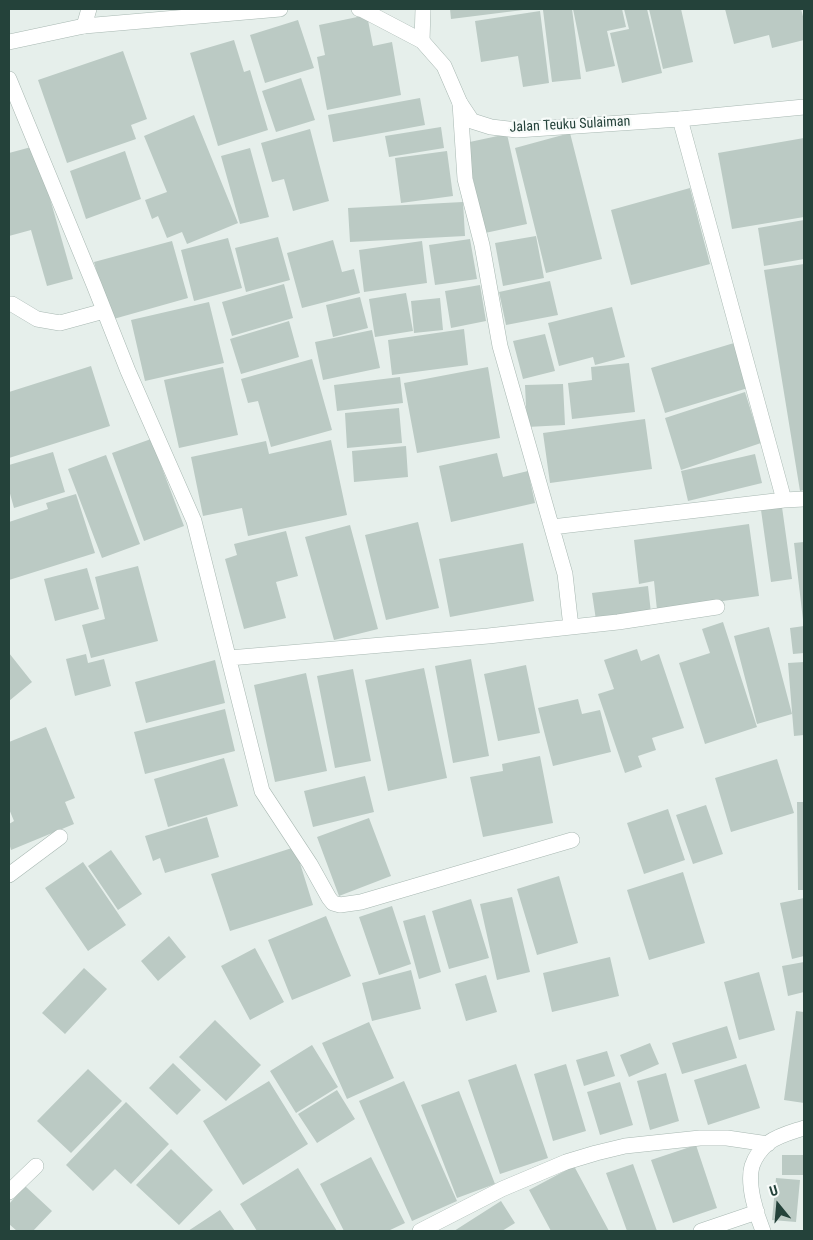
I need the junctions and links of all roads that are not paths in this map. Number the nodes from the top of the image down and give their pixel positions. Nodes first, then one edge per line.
1 (89, 9) edge
2 (280, 9) edge
3 (359, 9) edge
4 (423, 9) edge
5 (84, 26) junction
6 (9, 42) edge
7 (422, 42) junction
8 (9, 78) edge
9 (460, 102) junction
10 (804, 107) edge
11 (680, 119) junction
12 (9, 304) edge
13 (104, 311) junction
14 (804, 499) edge
15 (784, 500) junction
16 (552, 527) junction
17 (717, 607) dead end
18 (571, 627) junction
19 (229, 658) junction
20 (60, 836) dead end
21 (572, 840) dead end
22 (9, 875) edge
23 (804, 1128) edge
24 (768, 1144) junction
25 (36, 1166) dead end
26 (9, 1192) edge
27 (757, 1212) junction
28 (420, 1231) edge
29 (701, 1231) edge
30 (763, 1231) edge

1 - 5 street
2 - 5 street
3 - 7 street, Jalan Teuku Sulaiman
4 - 7 street
5 - 6 street
7 - 9 street, Jalan Teuku Sulaiman
8 - 13 street
9 - 11 street, Jalan Teuku Sulaiman
9 - 16 street
10 - 11 street, Jalan Teuku Sulaiman
11 - 15 street
12 - 13 street
13 - 19 street
14 - 15 street
15 - 16 street
16 - 18 street
17 - 18 street
18 - 19 street
19 - 21 street
20 - 22 street
23 - 24 street
24 - 27 street
24 - 28 street
25 - 26 street
27 - 29 street
27 - 30 street

